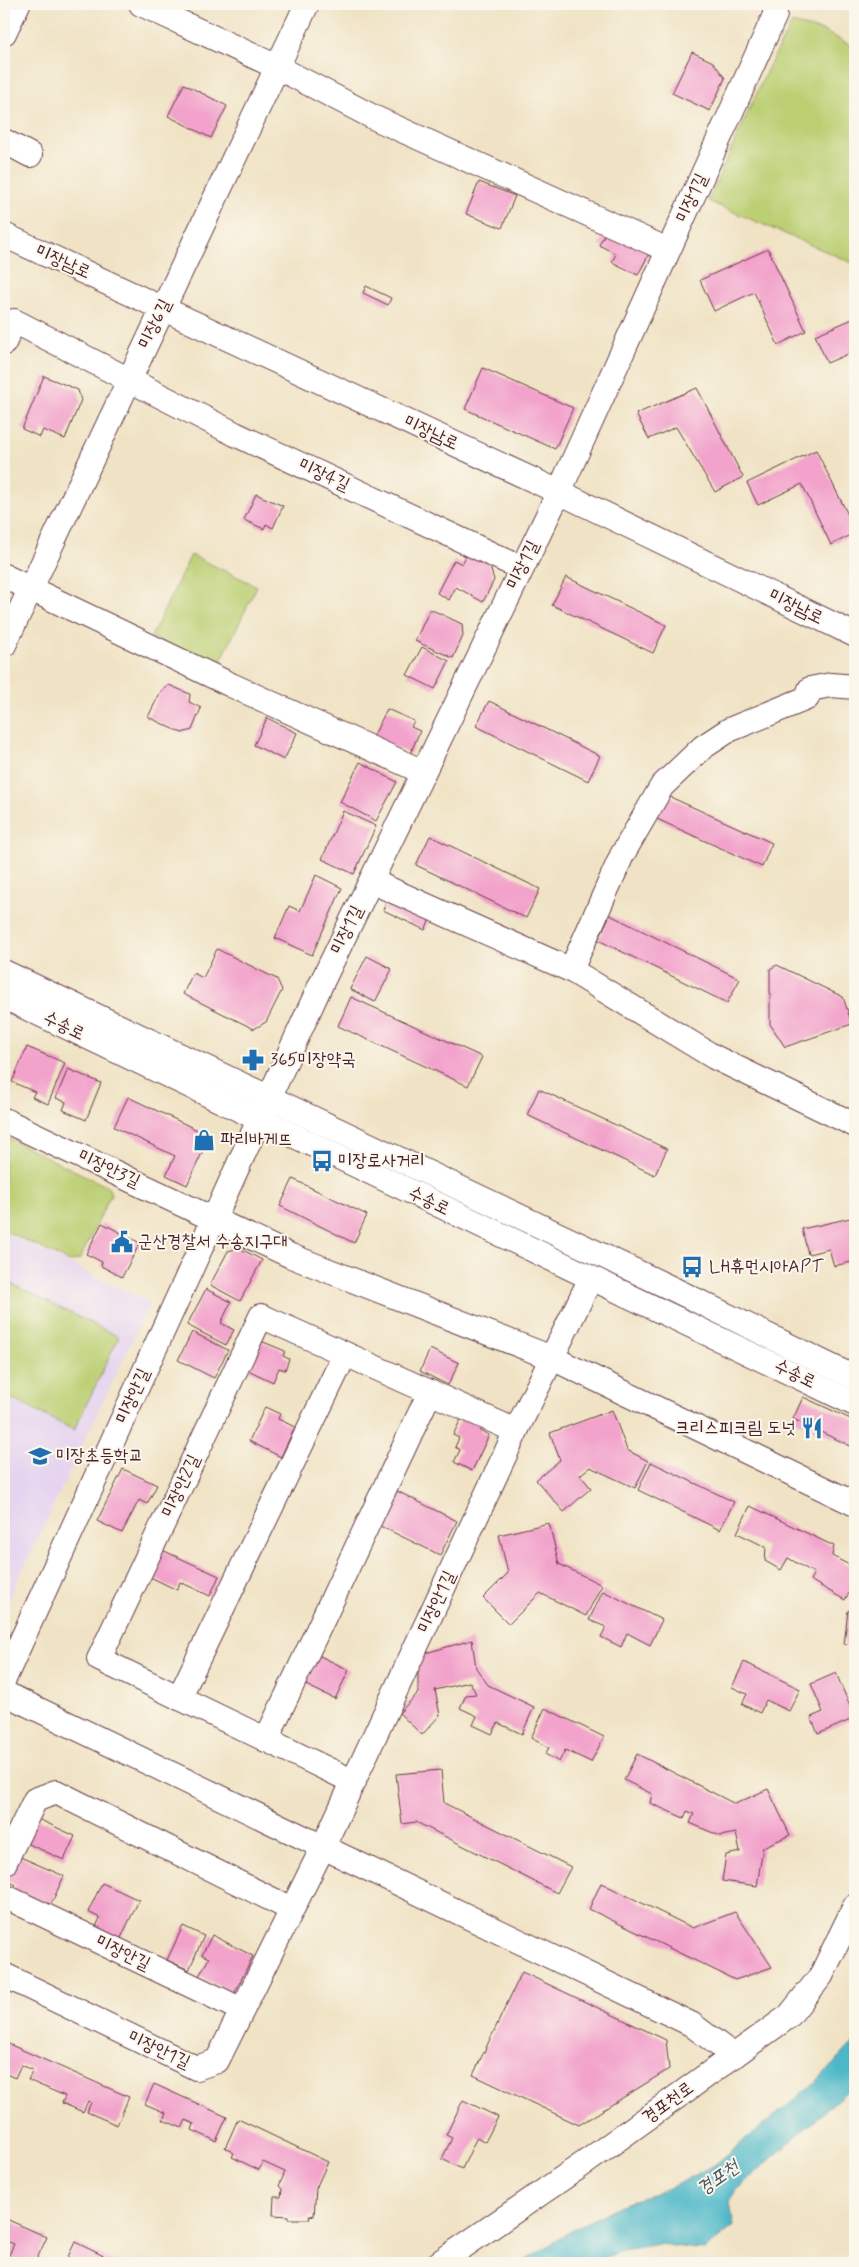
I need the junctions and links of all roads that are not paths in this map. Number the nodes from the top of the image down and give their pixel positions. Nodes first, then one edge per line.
1 (18, 4) edge
2 (141, 4) edge
3 (307, 4) edge
4 (780, 7) edge
5 (4, 33) edge
6 (277, 67) junction
7 (4, 141) edge
8 (30, 154) dead end
9 (4, 235) edge
10 (668, 250) junction
11 (164, 308) junction
12 (9, 318) edge
13 (4, 343) edge
14 (128, 379) junction
15 (558, 492) junction
16 (521, 568) junction
17 (4, 576) edge
18 (30, 588) junction
19 (855, 635) edge
20 (4, 645) edge
21 (855, 687) edge
22 (423, 772) junction
23 (373, 879) junction
24 (571, 970) junction
25 (4, 972) edge
26 (4, 997) edge
27 (263, 1109) junction
28 (4, 1120) edge
29 (855, 1124) edge
30 (214, 1218) junction
31 (591, 1278) junction
32 (345, 1354) junction
33 (552, 1358) junction
34 (855, 1378) edge
35 (430, 1392) junction
36 (855, 1404) edge
37 (516, 1431) junction
38 (855, 1504) edge
39 (4, 1679) edge
40 (4, 1693) edge
41 (179, 1698) junction
42 (266, 1740) junction
43 (354, 1782) junction
44 (323, 1847) junction
45 (4, 1864) edge
46 (4, 1896) edge
47 (855, 1906) edge
48 (292, 1909) junction
49 (4, 1975) edge
50 (242, 2010) junction
51 (734, 2056) junction
52 (439, 2263) edge

1 - 5 street
2 - 6 street
3 - 6 street, 미장6길
4 - 10 street, 미장1길
6 - 10 street
6 - 11 street, 미장6길
7 - 8 street
9 - 11 street, 미장남로
10 - 15 street, 미장1길
11 - 14 street, 미장6길
11 - 15 street, 미장남로
12 - 13 street
12 - 14 street, 미장4길
14 - 16 street, 미장4길
14 - 18 street, 미장6길
15 - 16 street, 미장1길
15 - 19 street, 미장남로
16 - 22 street, 미장1길
17 - 18 street
18 - 20 street, 미장6길
18 - 22 street
21 - 24 street
22 - 23 street, 미장1길
23 - 24 street
23 - 27 street, 미장1길
24 - 29 street
25 - 27 street, 수송로
26 - 27 street, 수송로
27 - 30 street, 미장안길
27 - 31 street, 수송로
27 - 34 street, 수송로
28 - 30 street, 미장안3길
30 - 33 street
30 - 39 street, 미장안길
31 - 33 street, 미장안1길
31 - 36 street, 수송로
32 - 35 street, 미장안2길
32 - 41 street
32 - 41 street, 미장안2길
33 - 37 street, 미장안1길
33 - 38 street
35 - 37 street, 미장안2길
35 - 42 street
37 - 43 street, 미장안1길
40 - 44 street
41 - 42 street, 미장안2길
42 - 43 street, 미장안2길
43 - 44 street, 미장안1길
44 - 48 street, 미장안1길
44 - 51 street
45 - 48 street
46 - 50 street, 미장안길
47 - 51 street, 경포천로
48 - 50 street, 미장안1길
49 - 50 street, 미장안1길
51 - 52 street, 경포천로

